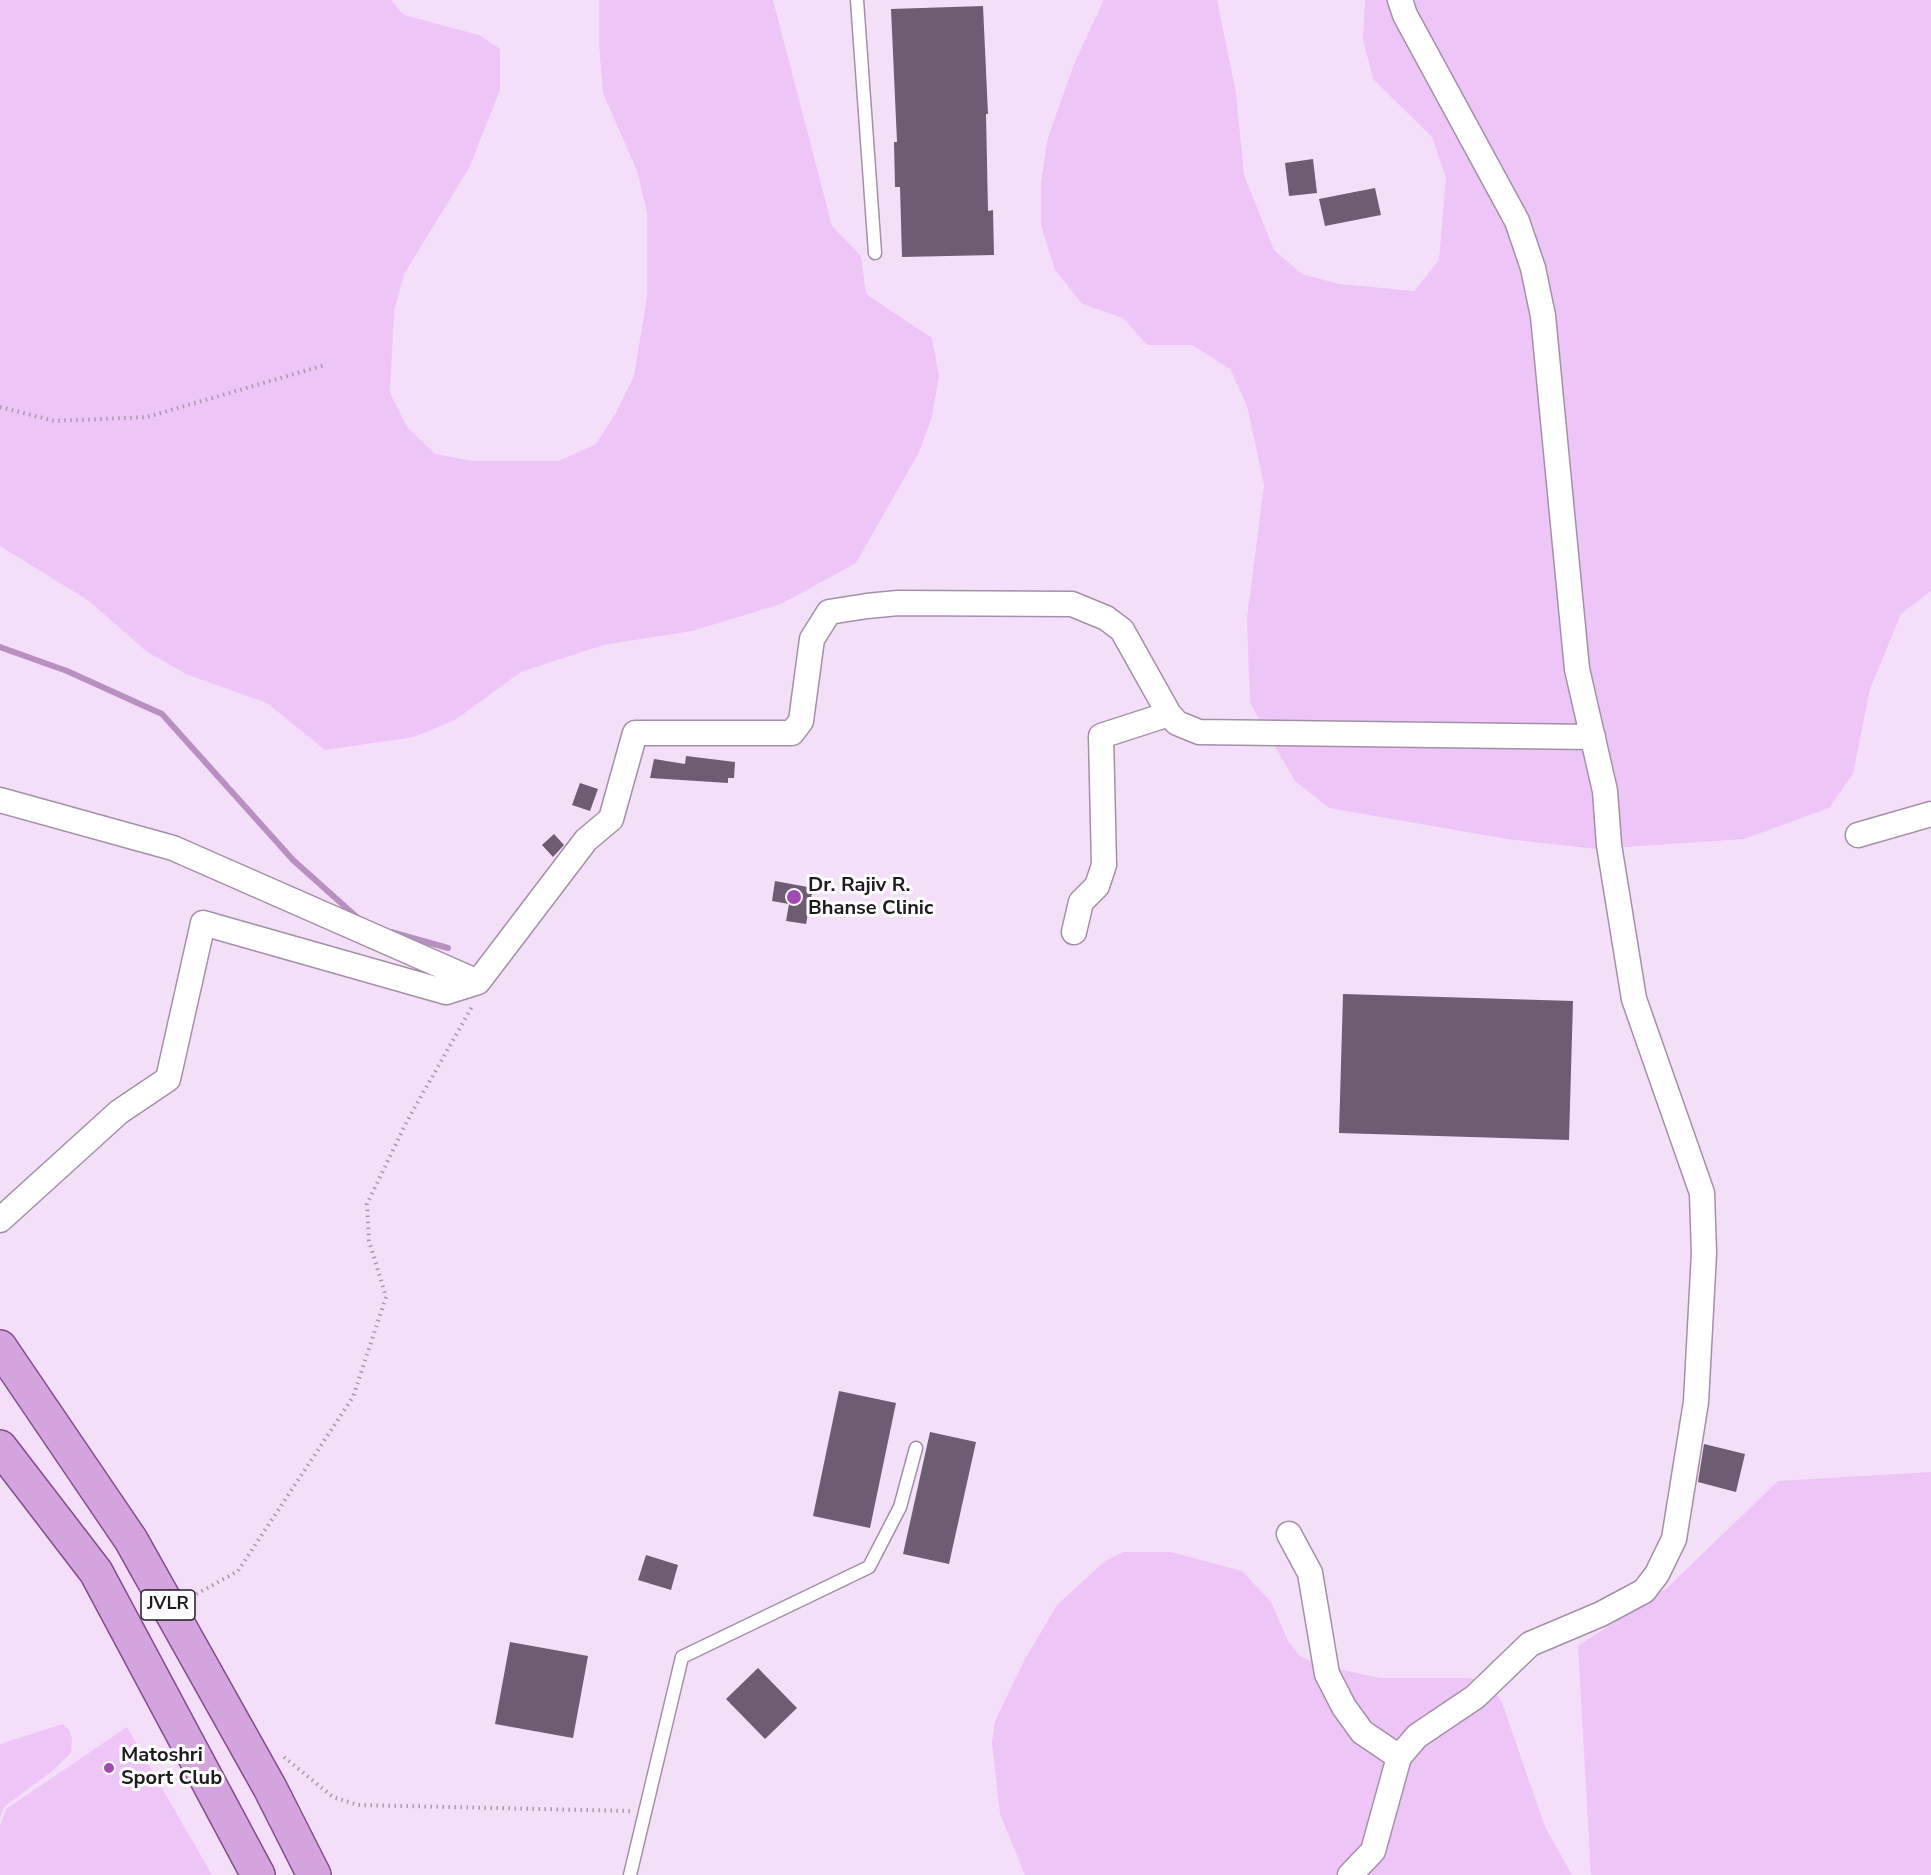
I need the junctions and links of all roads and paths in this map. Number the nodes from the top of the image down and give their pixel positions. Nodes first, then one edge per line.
1 (856, 0) edge
2 (1400, 0) edge
3 (875, 253) dead end
4 (325, 365) dead end
5 (0, 407) edge
6 (1169, 714) junction
7 (1593, 737) junction
8 (0, 800) edge
9 (1931, 814) edge
10 (1858, 835) dead end
11 (1074, 932) dead end
12 (478, 982) junction
13 (0, 1220) edge
14 (0, 1347) edge
15 (0, 1447) edge
16 (916, 1448) dead end
17 (1290, 1534) dead end
18 (170, 1608) junction
19 (281, 1754) dead end
20 (1399, 1757) junction
21 (645, 1811) junction
22 (254, 1874) edge
23 (314, 1875) edge
24 (630, 1875) edge
25 (1350, 1875) edge

1 - 3 lane
2 - 7 street
4 - 5 path
6 - 7 street
6 - 11 street
6 - 12 street
7 - 20 street
8 - 12 street
9 - 10 street
12 - 13 street
12 - 18 path
14 - 18 main road, JVLR
15 - 22 main road, JVLR
16 - 21 lane
17 - 20 street
18 - 23 main road, JVLR
19 - 21 path
20 - 25 street
21 - 24 lane

